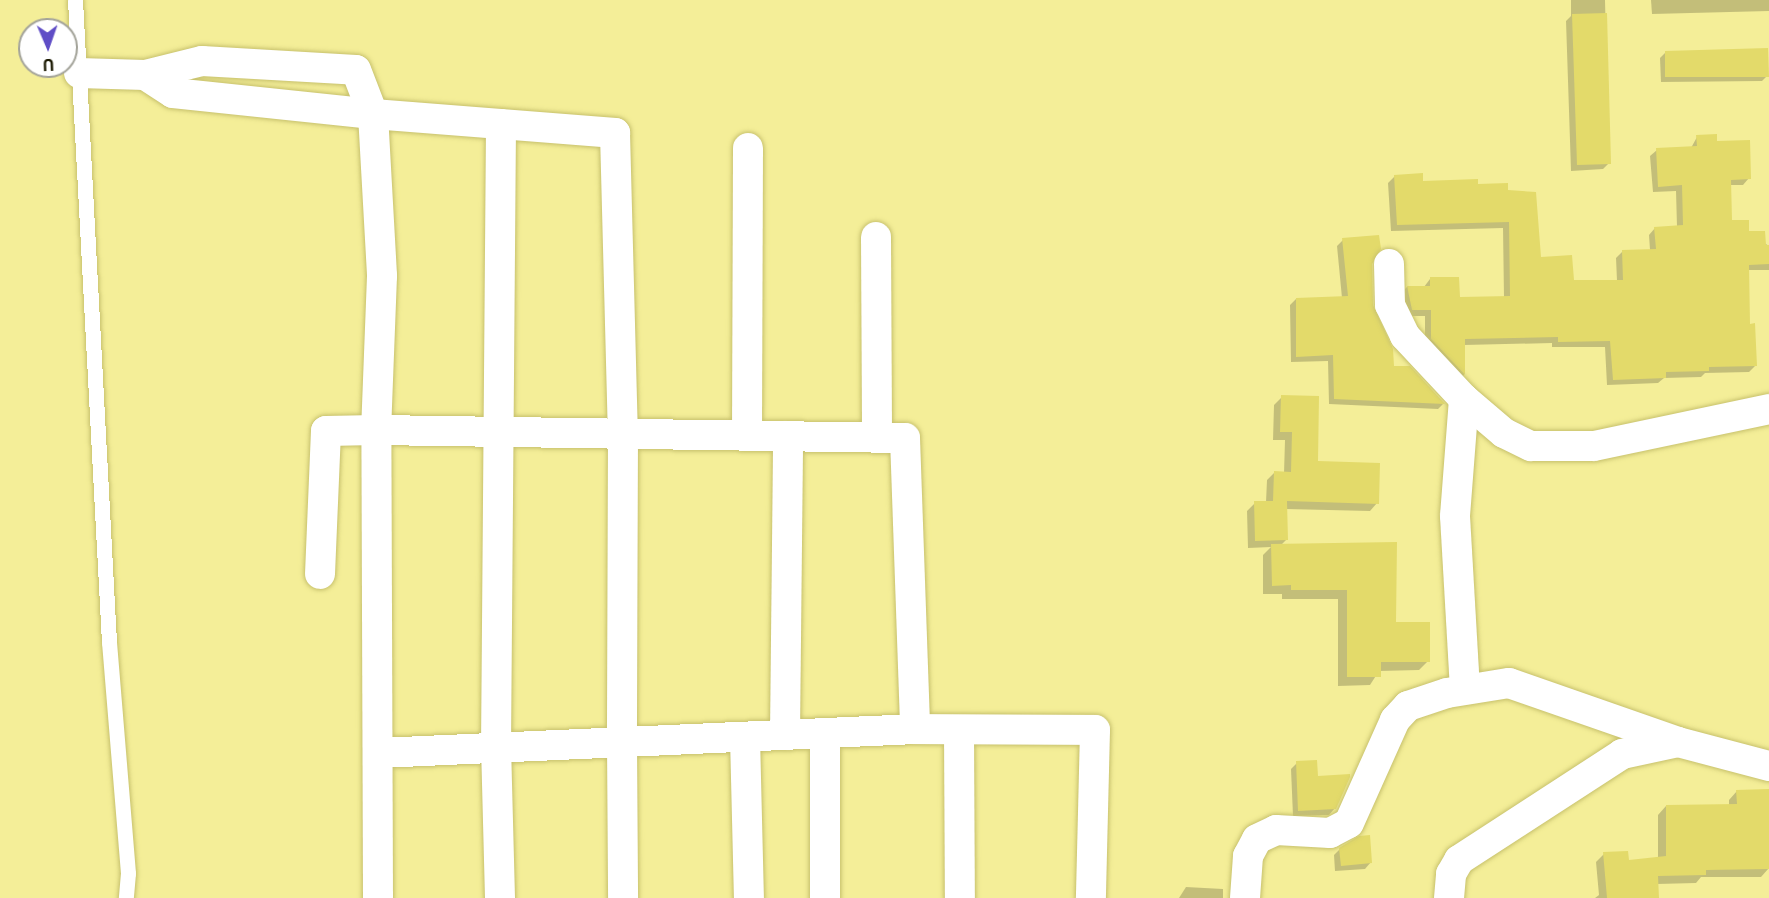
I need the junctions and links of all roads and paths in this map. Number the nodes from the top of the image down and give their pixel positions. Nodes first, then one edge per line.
1 (75, 0) edge
2 (80, 73) junction
3 (145, 75) junction
4 (374, 114) junction
5 (501, 124) junction
6 (748, 148) dead end
7 (876, 237) dead end
8 (1389, 264) dead end
9 (1464, 399) junction
10 (1769, 409) edge
11 (376, 430) junction
12 (501, 432) junction
13 (623, 434) junction
14 (750, 435) junction
15 (788, 436) junction
16 (877, 437) junction
17 (320, 574) dead end
18 (1465, 689) junction
19 (915, 729) junction
20 (958, 730) junction
21 (825, 734) junction
22 (785, 735) junction
23 (745, 737) junction
24 (1678, 742) junction
25 (622, 743) junction
26 (496, 748) junction
27 (379, 753) junction
28 (1769, 766) edge
29 (126, 898) edge
30 (378, 898) edge
31 (500, 898) edge
32 (623, 898) edge
33 (749, 898) edge
34 (825, 898) edge
35 (960, 898) edge
36 (1091, 898) edge
37 (1245, 898) edge
38 (1449, 898) edge

1 - 2 lane
2 - 3 street
2 - 29 lane
3 - 4 street
3 - 4 street
4 - 5 street
4 - 11 street
5 - 12 street
5 - 13 street
6 - 14 street
7 - 16 street
8 - 9 street
9 - 10 street
9 - 18 street
11 - 12 street
11 - 17 street
11 - 27 street
12 - 13 street
12 - 26 street
13 - 14 street
13 - 25 street
14 - 15 street
15 - 16 street
15 - 22 street
16 - 19 street
18 - 24 street
18 - 37 street
19 - 20 street
19 - 21 street
20 - 35 street
20 - 36 street
21 - 22 street
21 - 34 street
22 - 23 street
23 - 25 street
23 - 33 street
24 - 28 street
24 - 38 street
25 - 26 street
25 - 32 street
26 - 27 street
26 - 31 street
27 - 30 street

